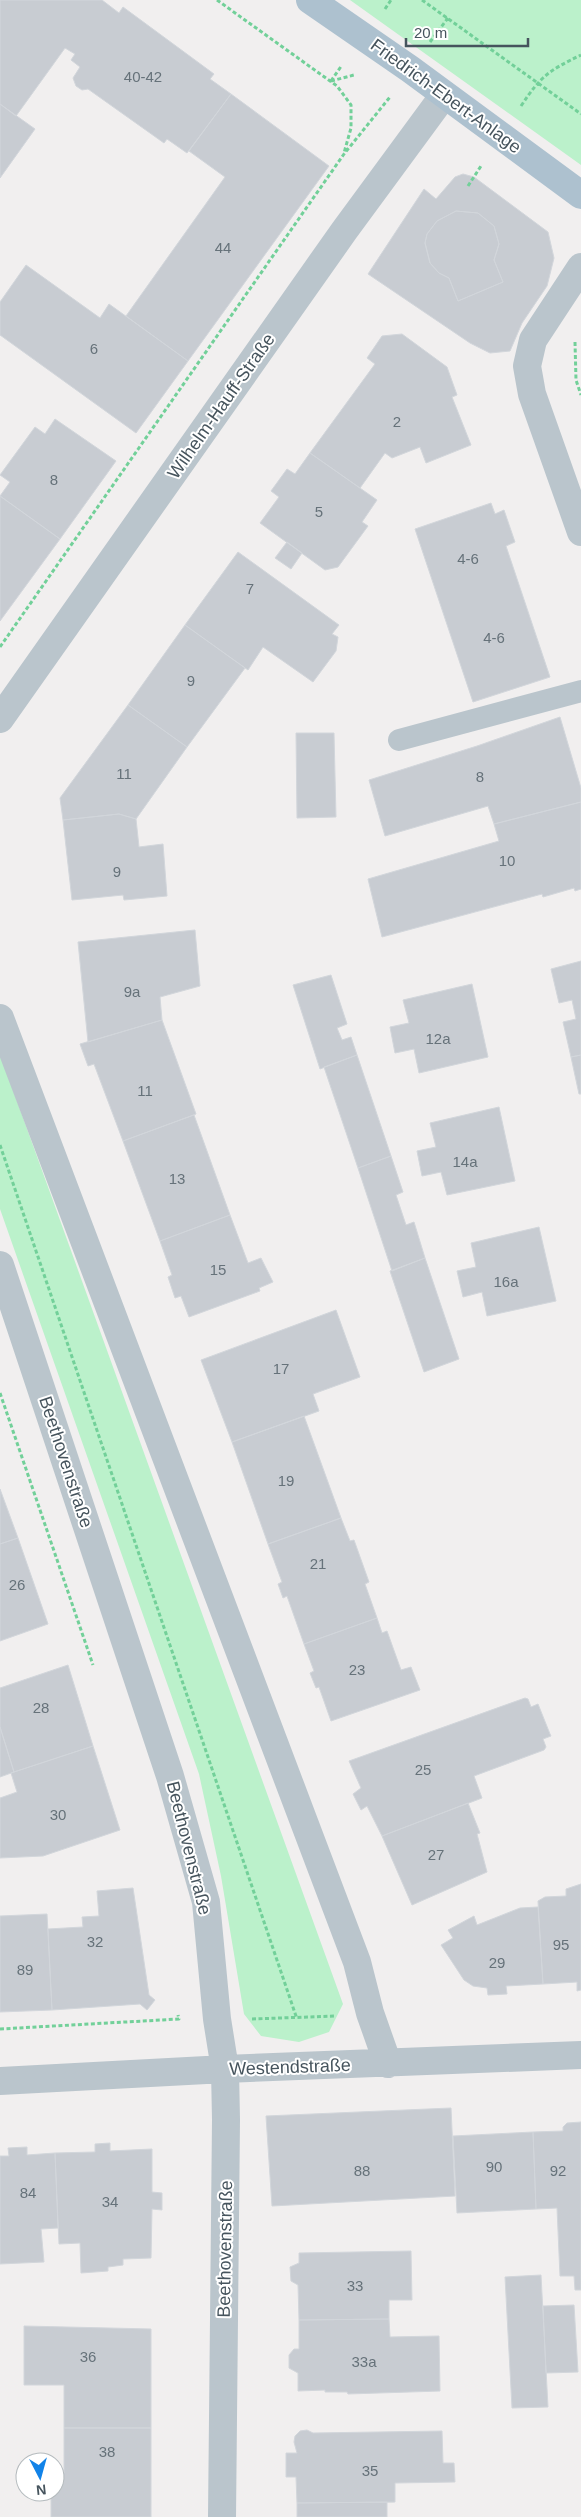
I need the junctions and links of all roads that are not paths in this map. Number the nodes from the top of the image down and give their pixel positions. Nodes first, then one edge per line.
1 (310, 0) edge
2 (444, 95) junction
3 (581, 195) edge
4 (581, 267) edge
5 (581, 532) edge
6 (581, 691) edge
7 (0, 719) edge
8 (398, 740) dead end
9 (0, 1018) edge
10 (0, 1265) edge
11 (581, 2055) edge
12 (388, 2064) junction
13 (225, 2068) junction
14 (0, 2081) edge
15 (222, 2517) edge

1 - 2 main road, Friedrich-Ebert-Anlage
2 - 3 main road, Friedrich-Ebert-Anlage
2 - 7 street, Wilhelm-Hauff-Straße
4 - 5 street
6 - 8 lane
9 - 12 street
10 - 13 street, Beethovenstraße
11 - 12 street, Westendstraße
12 - 13 street, Westendstraße
13 - 14 street, Westendstraße
13 - 15 street, Beethovenstraße

